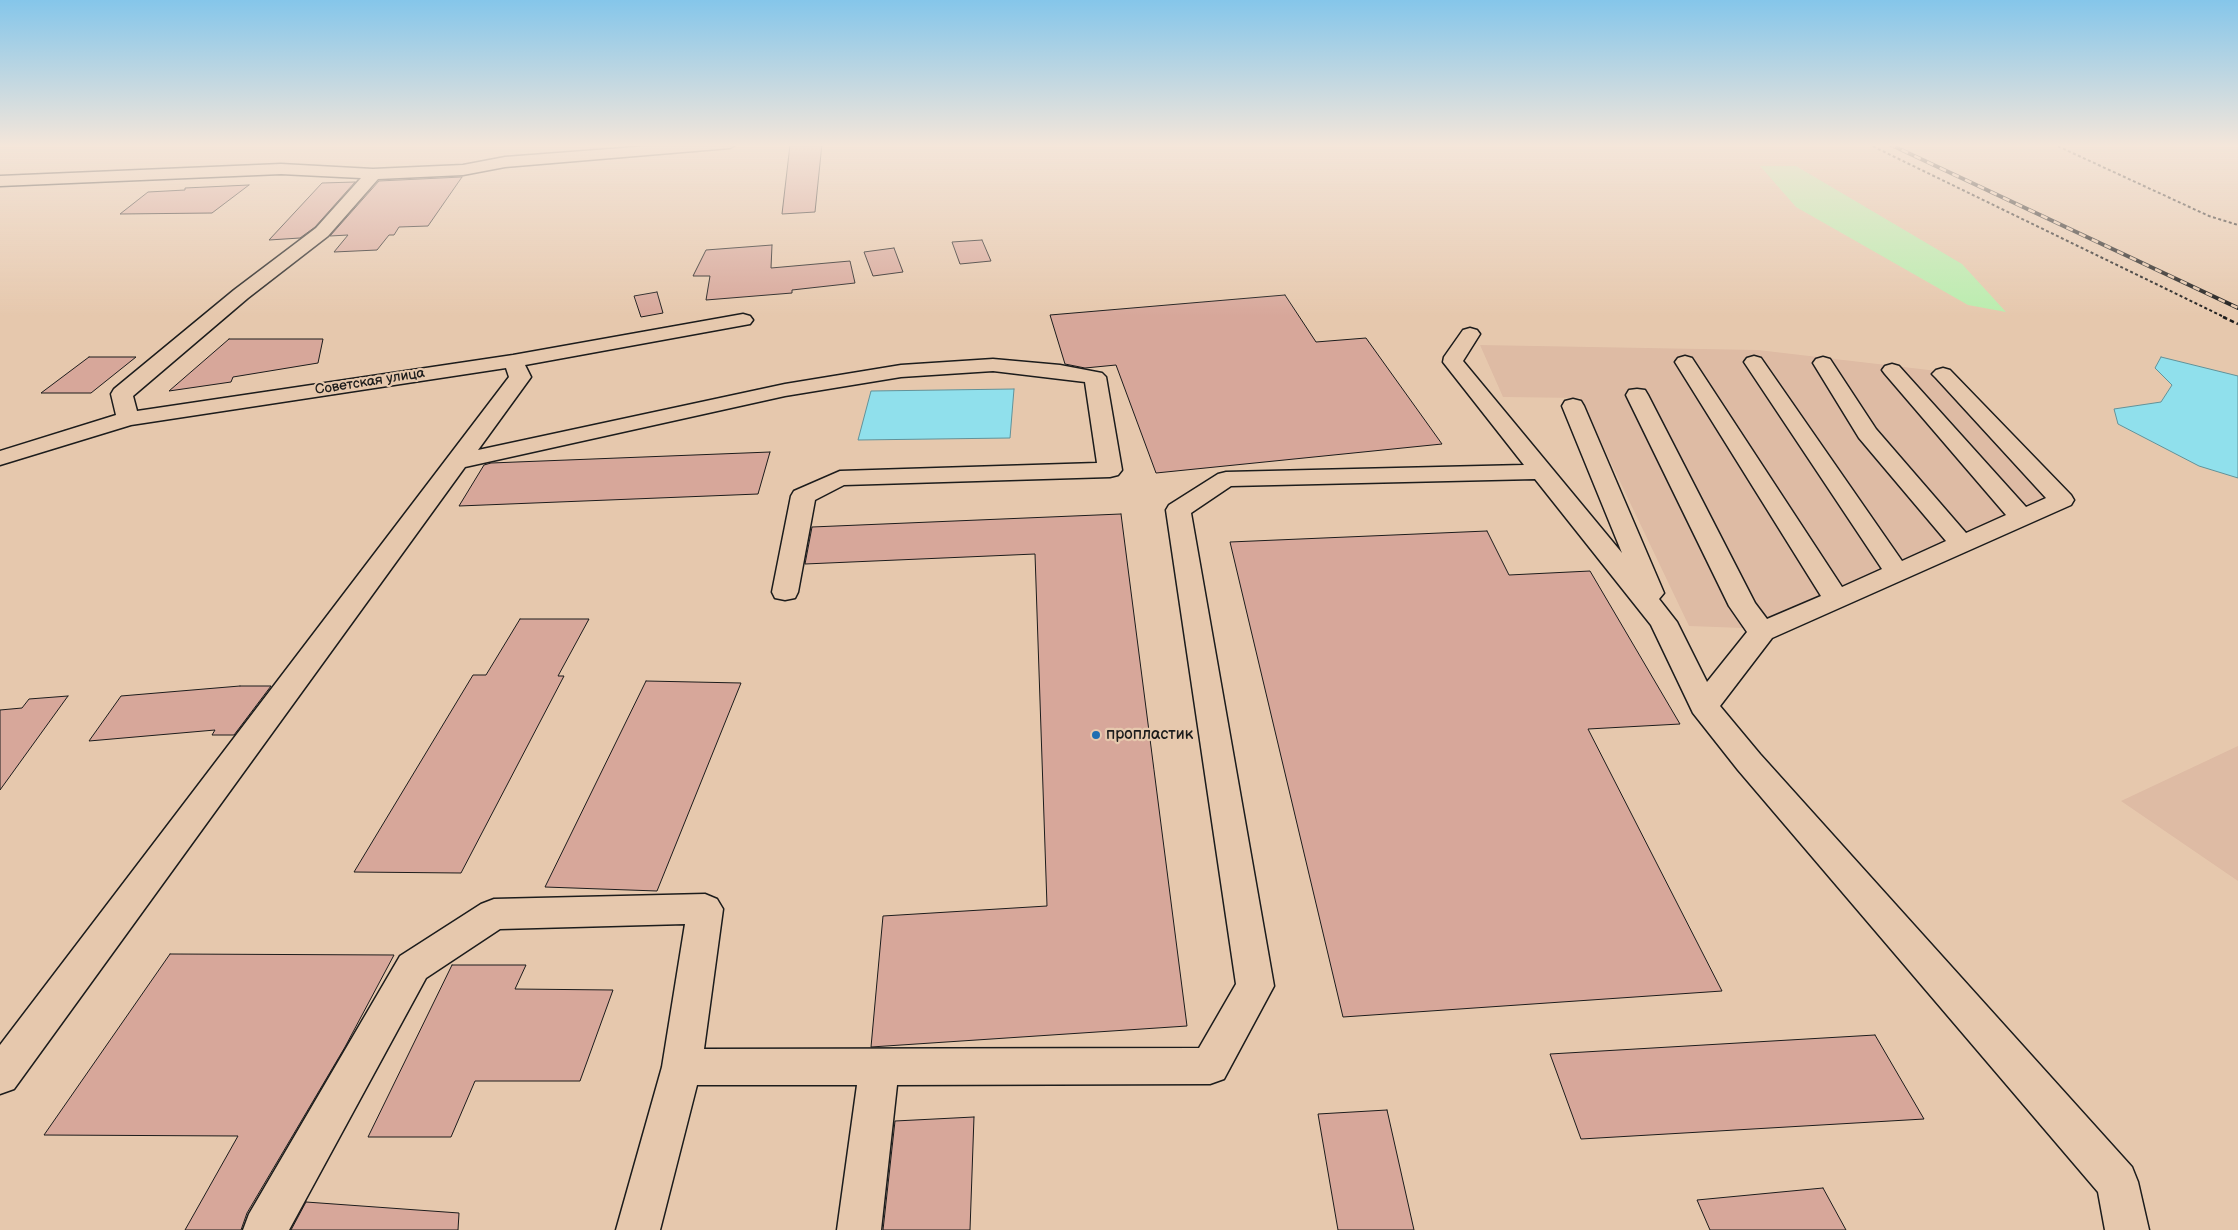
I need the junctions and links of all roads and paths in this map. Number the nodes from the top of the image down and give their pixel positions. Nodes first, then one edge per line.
1 (349, 201) edge
2 (1986, 201) edge
3 (2177, 201) edge
4 (2238, 225) edge
5 (743, 320) dead end
6 (2238, 324) edge
7 (1470, 334) dead end
8 (513, 360) junction
9 (1686, 362) dead end
10 (1754, 362) dead end
11 (1823, 363) dead end
12 (1892, 370) dead end
13 (1943, 374) dead end
14 (1637, 395) dead end
15 (1573, 406) dead end
16 (128, 419) junction
17 (0, 458) edge
18 (456, 462) junction
19 (1542, 472) junction
20 (2022, 518) junction
21 (1963, 545) junction
22 (1898, 574) junction
23 (785, 592) dead end
24 (1836, 600) junction
25 (1663, 622) junction
26 (1762, 632) junction
27 (1704, 706) junction
28 (878, 1067) junction
29 (682, 1068) junction
30 (0, 1076) edge
31 (265, 1230) edge
32 (638, 1230) edge
33 (859, 1230) edge
34 (2127, 1230) edge

1 - 16 street
2 - 6 path
3 - 4 path
5 - 8 street, Советская улица
7 - 19 street
8 - 16 street, Советская улица
8 - 18 street
9 - 24 street
10 - 22 street
11 - 21 street
12 - 20 street
13 - 20 street
14 - 26 street
15 - 25 street
16 - 17 street, Советская улица
18 - 23 street
18 - 30 street
19 - 25 street
19 - 28 street
20 - 21 street
21 - 22 street
22 - 24 street
24 - 26 street
25 - 27 street
26 - 27 street
27 - 34 street
28 - 29 street
28 - 33 street
29 - 31 street
29 - 32 street

